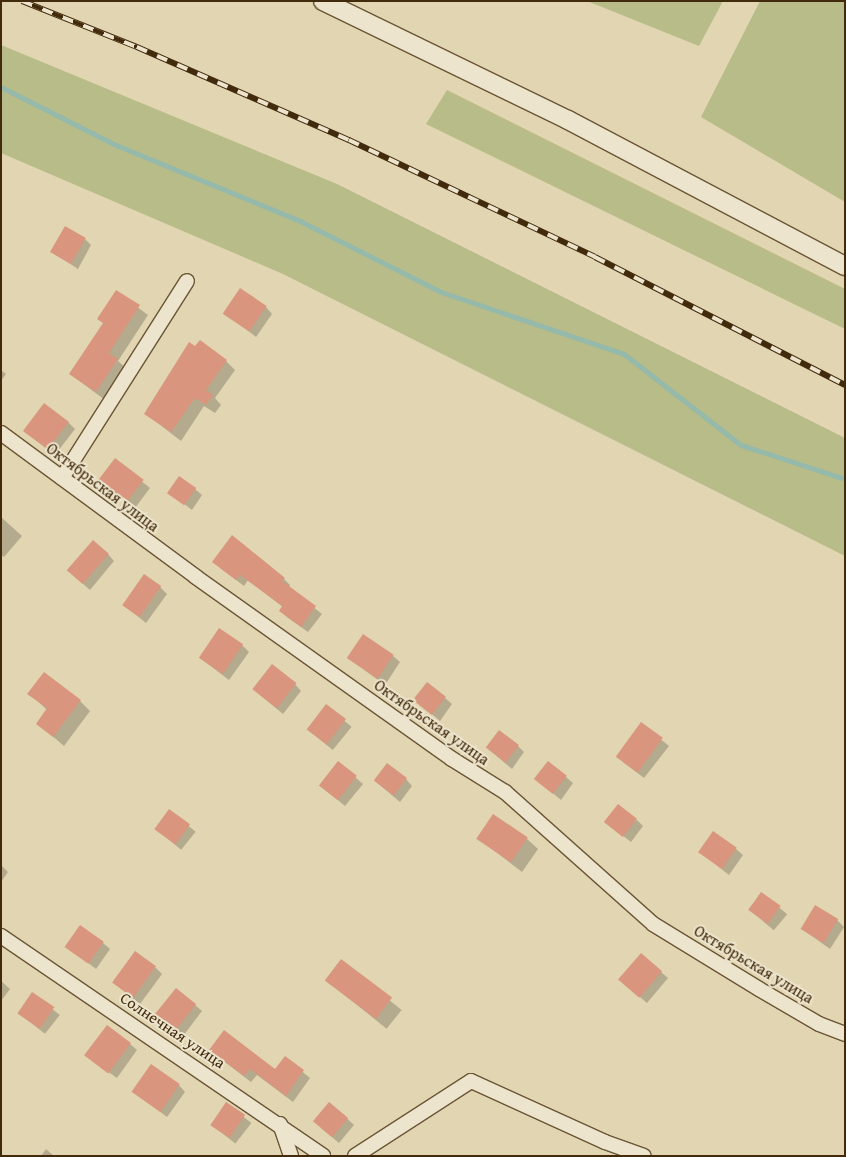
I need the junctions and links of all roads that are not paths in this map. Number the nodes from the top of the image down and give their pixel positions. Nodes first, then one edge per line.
1 (323, 1) edge
2 (845, 266) edge
3 (187, 281) dead end
4 (1, 433) edge
5 (62, 478) junction
6 (1, 936) edge
7 (845, 1034) edge
8 (280, 1124) junction
9 (291, 1156) edge
10 (323, 1156) edge
11 (355, 1156) edge
12 (644, 1156) edge

1 - 2 street
3 - 5 street
4 - 5 street, Октябрьская улица
5 - 7 street, Октябрьская улица
6 - 8 street, Солнечная улица
8 - 9 street
8 - 10 street, Солнечная улица
11 - 12 street

